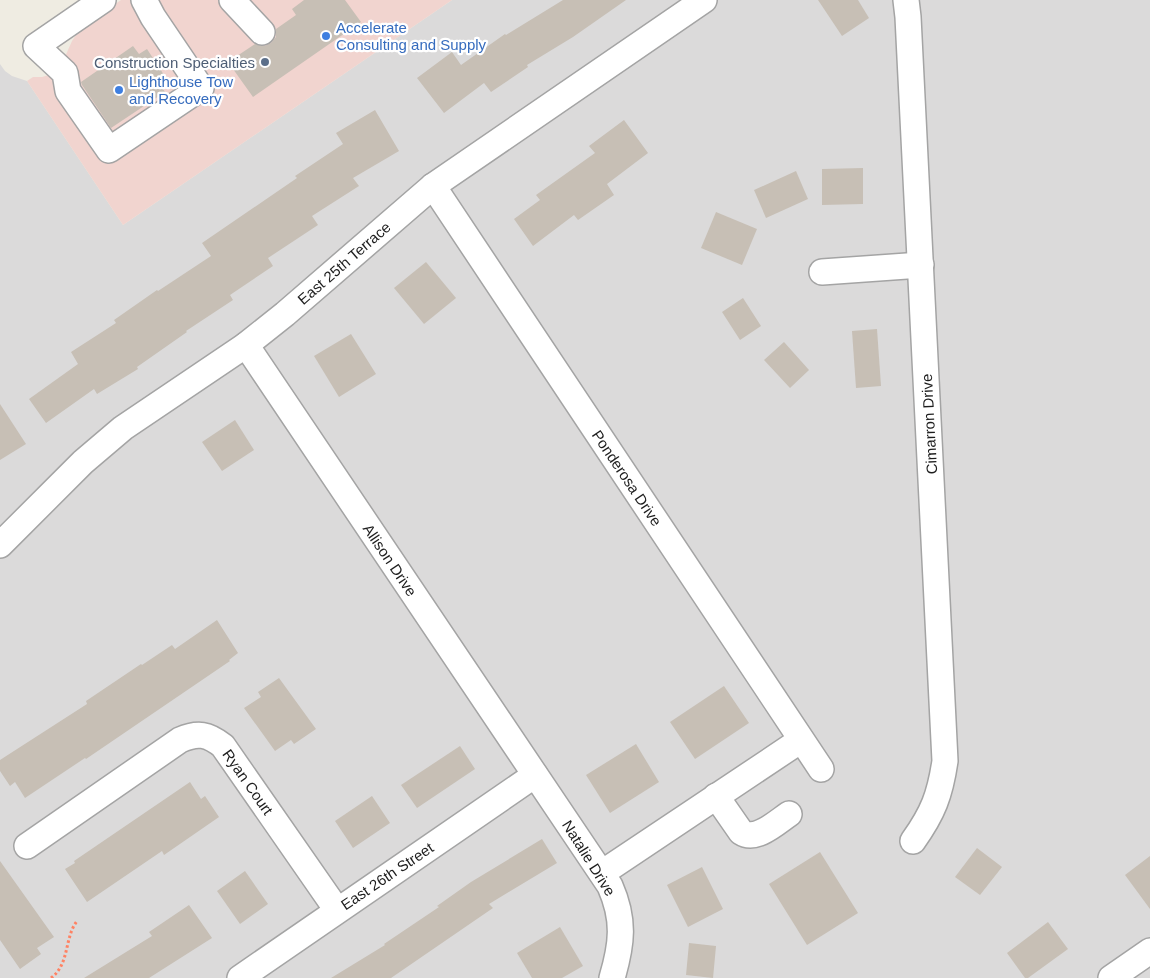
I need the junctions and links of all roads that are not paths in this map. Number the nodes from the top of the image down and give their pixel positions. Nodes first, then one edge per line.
1 (103, 0) edge
2 (144, 0) edge
3 (232, 0) edge
4 (704, 0) edge
5 (906, 0) edge
6 (262, 32) dead end
7 (433, 186) junction
8 (921, 265) junction
9 (822, 272) dead end
10 (246, 345) junction
11 (0, 545) edge
12 (801, 740) junction
13 (821, 768) dead end
14 (535, 775) junction
15 (716, 796) junction
16 (789, 814) dead end
17 (913, 841) dead end
18 (27, 846) dead end
19 (602, 873) junction
20 (337, 910) junction
21 (1150, 951) edge
22 (240, 978) edge
23 (612, 978) edge
24 (1111, 978) edge

1 - 2 street
3 - 6 street
4 - 7 street, East 25th Terrace
5 - 8 street, Cimarron Drive
7 - 10 street, East 25th Terrace
7 - 12 street, Ponderosa Drive
8 - 9 street
8 - 17 street, Cimarron Drive
10 - 11 street, East 25th Terrace
10 - 14 street, Allison Drive
12 - 13 street, Ponderosa Drive
12 - 15 street
14 - 19 street, Natalie Drive
14 - 20 street, East 26th Street
15 - 16 street
15 - 19 street
18 - 20 street, Ryan Court
19 - 23 street, Natalie Drive
20 - 22 street, East 26th Street
21 - 24 street

